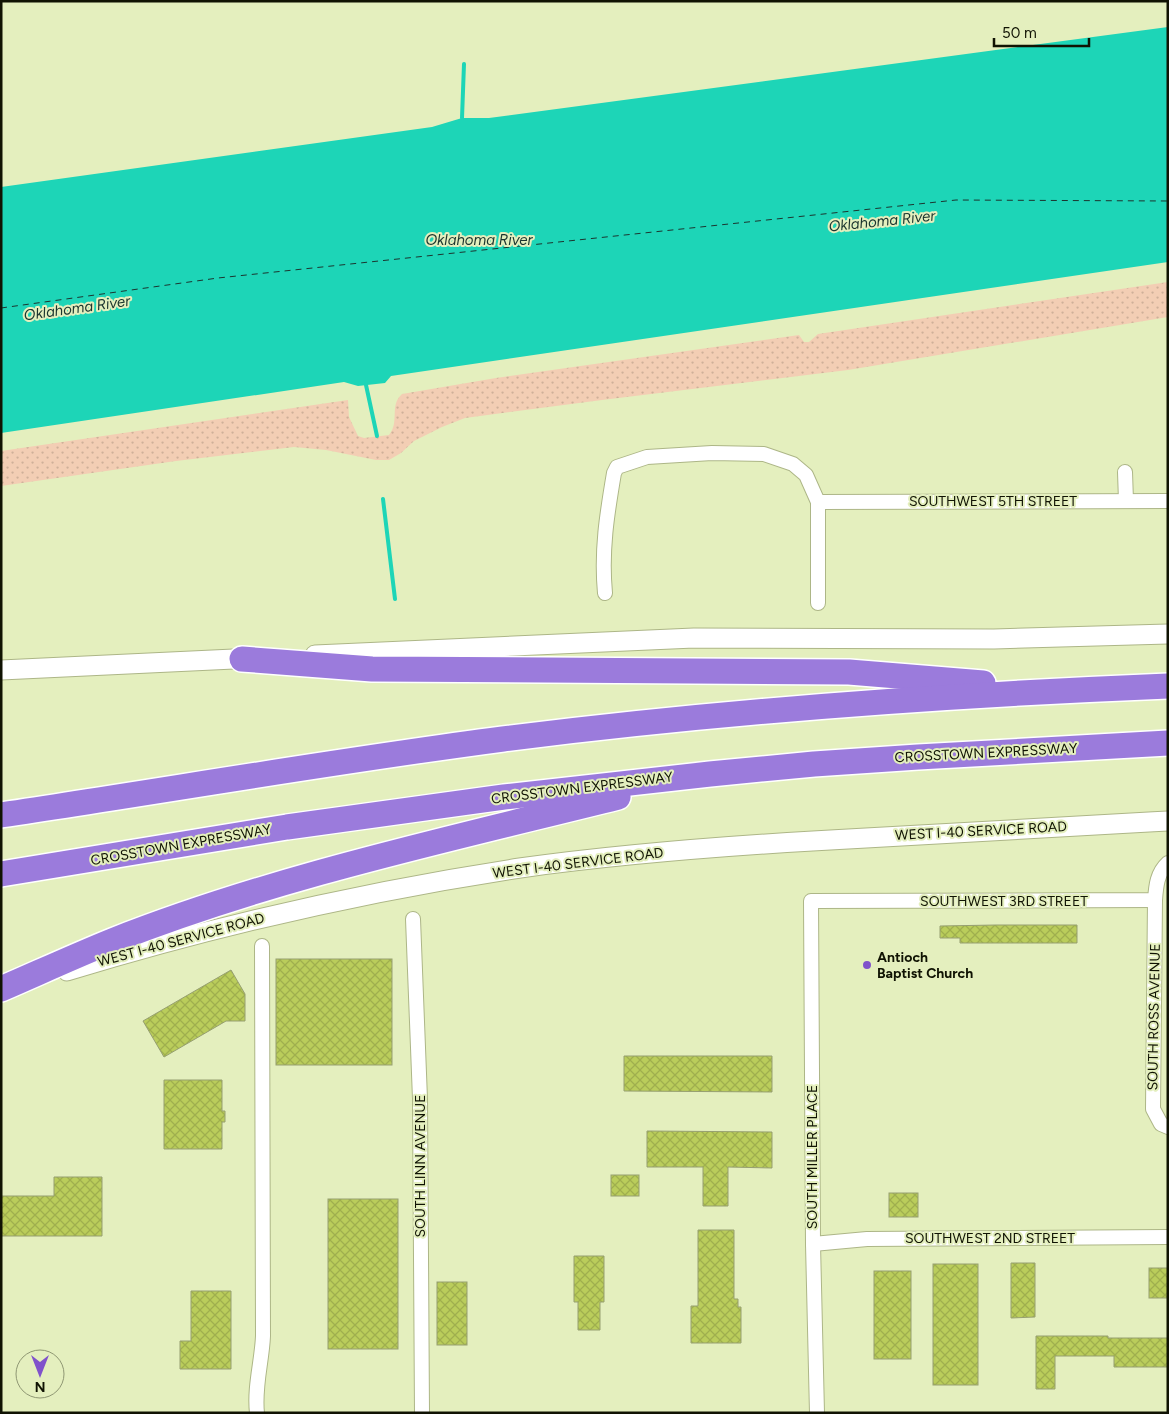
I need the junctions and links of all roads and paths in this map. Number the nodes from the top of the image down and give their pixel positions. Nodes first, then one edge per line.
1 (1125, 472) dead end
2 (1126, 501) junction
3 (1168, 501) edge
4 (818, 502) junction
5 (605, 593) dead end
6 (818, 603) dead end
7 (1168, 634) edge
8 (242, 659) junction
9 (1, 670) edge
10 (1168, 686) edge
11 (1070, 690) junction
12 (1168, 744) edge
13 (710, 774) junction
14 (1, 815) edge
15 (1168, 821) edge
16 (1168, 863) edge
17 (1, 874) edge
18 (1155, 900) junction
19 (811, 901) joint
20 (413, 919) dead end
21 (262, 946) dead end
22 (1, 990) edge
23 (1168, 1127) edge
24 (1168, 1237) edge
25 (813, 1244) junction
26 (257, 1413) edge
27 (422, 1413) edge
28 (816, 1413) edge

1 - 2 street
2 - 3 street, SOUTHWEST 5TH STREET
2 - 4 street, SOUTHWEST 5TH STREET
4 - 5 street
4 - 6 street
7 - 8 main road
8 - 9 main road
8 - 11 highway
10 - 11 highway
11 - 14 highway
12 - 13 highway, CROSSTOWN EXPRESSWAY
13 - 17 highway, CROSSTOWN EXPRESSWAY
13 - 22 highway
15 - 22 main road, WEST I-40 SERVICE ROAD
16 - 18 street
18 - 19 street, SOUTHWEST 3RD STREET
18 - 23 street, SOUTH ROSS AVENUE
19 - 25 street, SOUTH MILLER PLACE
20 - 27 street, SOUTH LINN AVENUE
21 - 26 street
24 - 25 street, SOUTHWEST 2ND STREET
25 - 28 street, SOUTH MILLER PLACE

